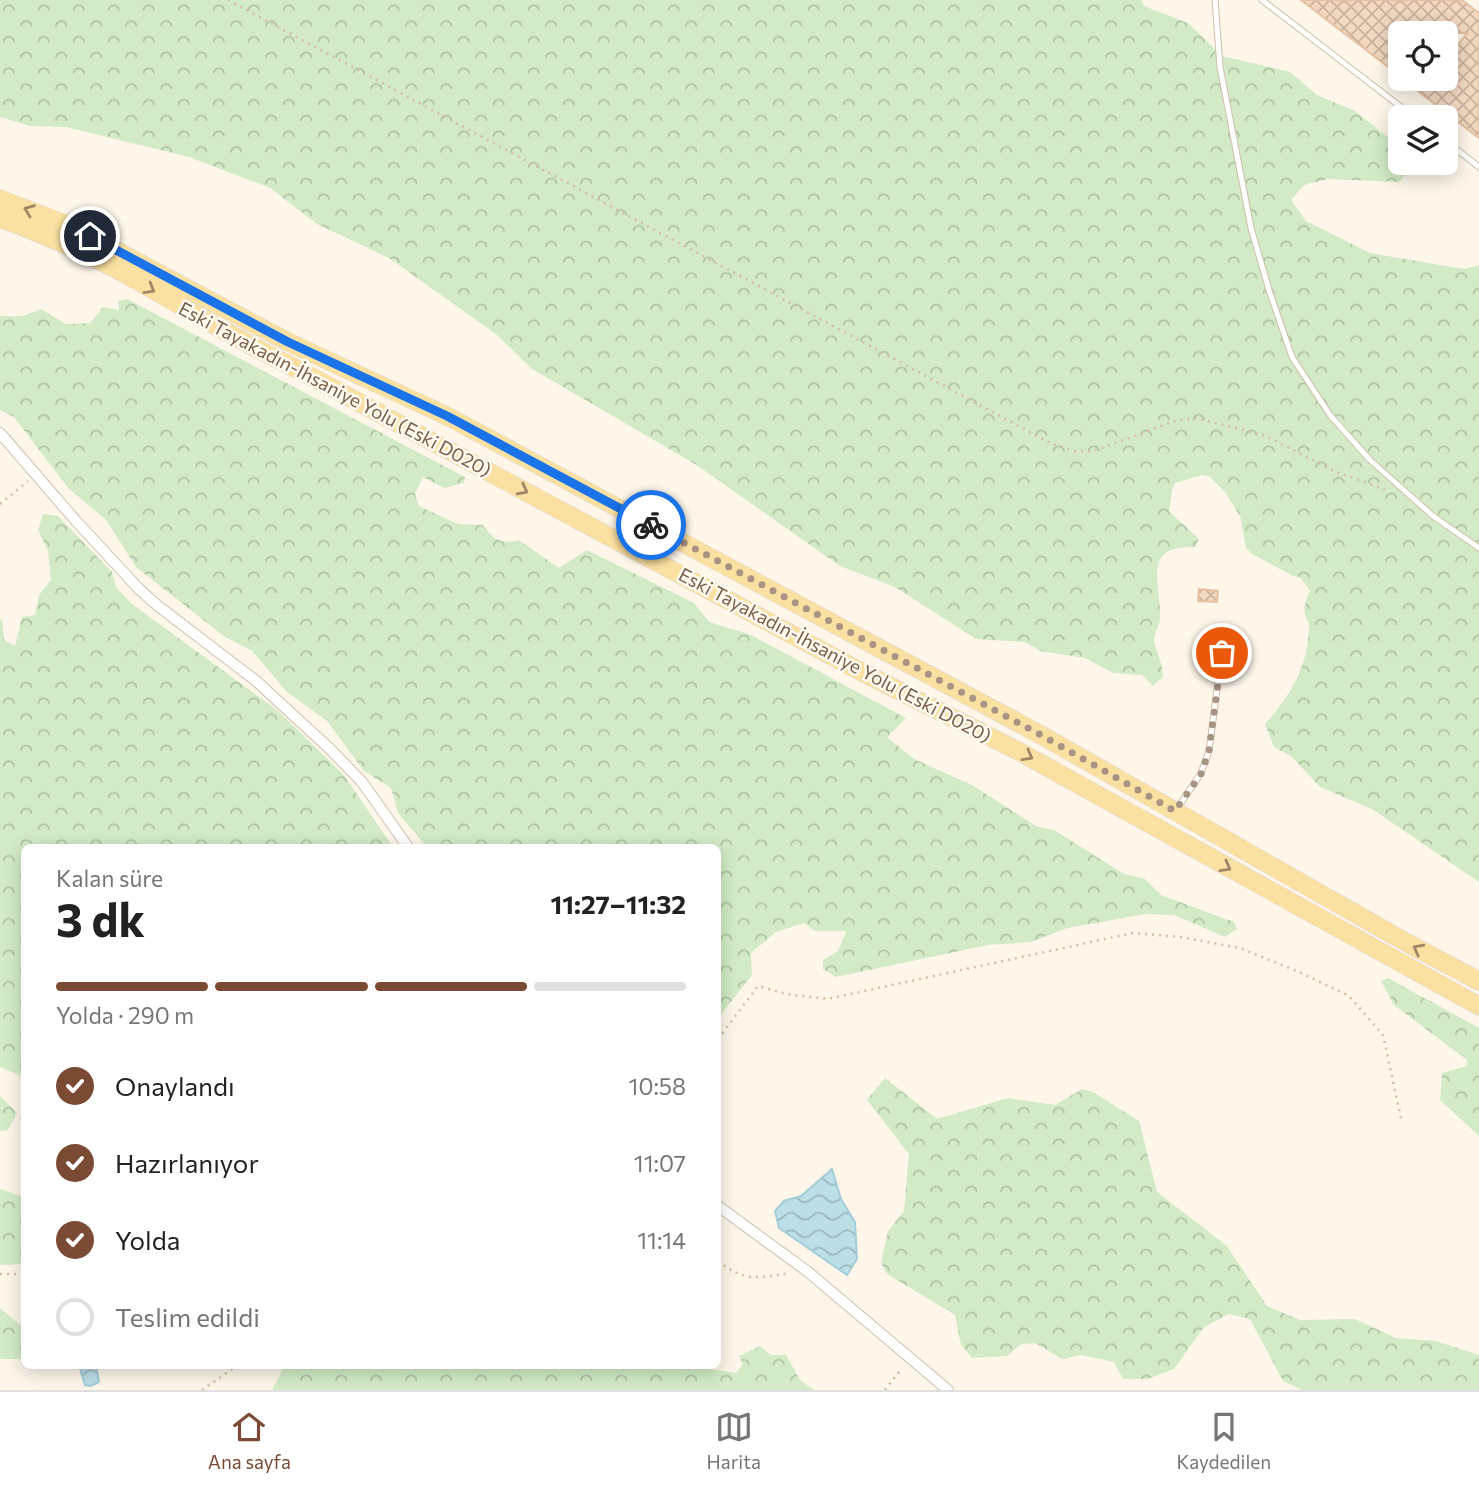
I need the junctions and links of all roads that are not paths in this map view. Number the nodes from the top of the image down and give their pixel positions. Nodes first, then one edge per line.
1 (1215, 0) edge
2 (1262, 0) edge
3 (1398, 105) edge
4 (1458, 150) edge
5 (1479, 167) edge
6 (0, 199) edge
7 (0, 218) edge
8 (0, 433) edge
9 (1479, 548) edge
10 (1225, 628) dead end
11 (1175, 811) junction
12 (406, 844) edge
13 (1479, 981) edge
14 (1479, 1006) edge
15 (721, 1208) edge
16 (948, 1390) edge

1 - 9 lane
2 - 3 lane
4 - 5 lane
11 -> 6 main road, Eski Tayakadın-İhsaniye Yolu (Eski D020)
7 -> 14 main road, Eski Tayakadın-İhsaniye Yolu (Eski D020)
8 - 12 street
10 - 11 lane
13 -> 11 main road, Eski Tayakadın-İhsaniye Yolu (Eski D020)
15 - 16 street

